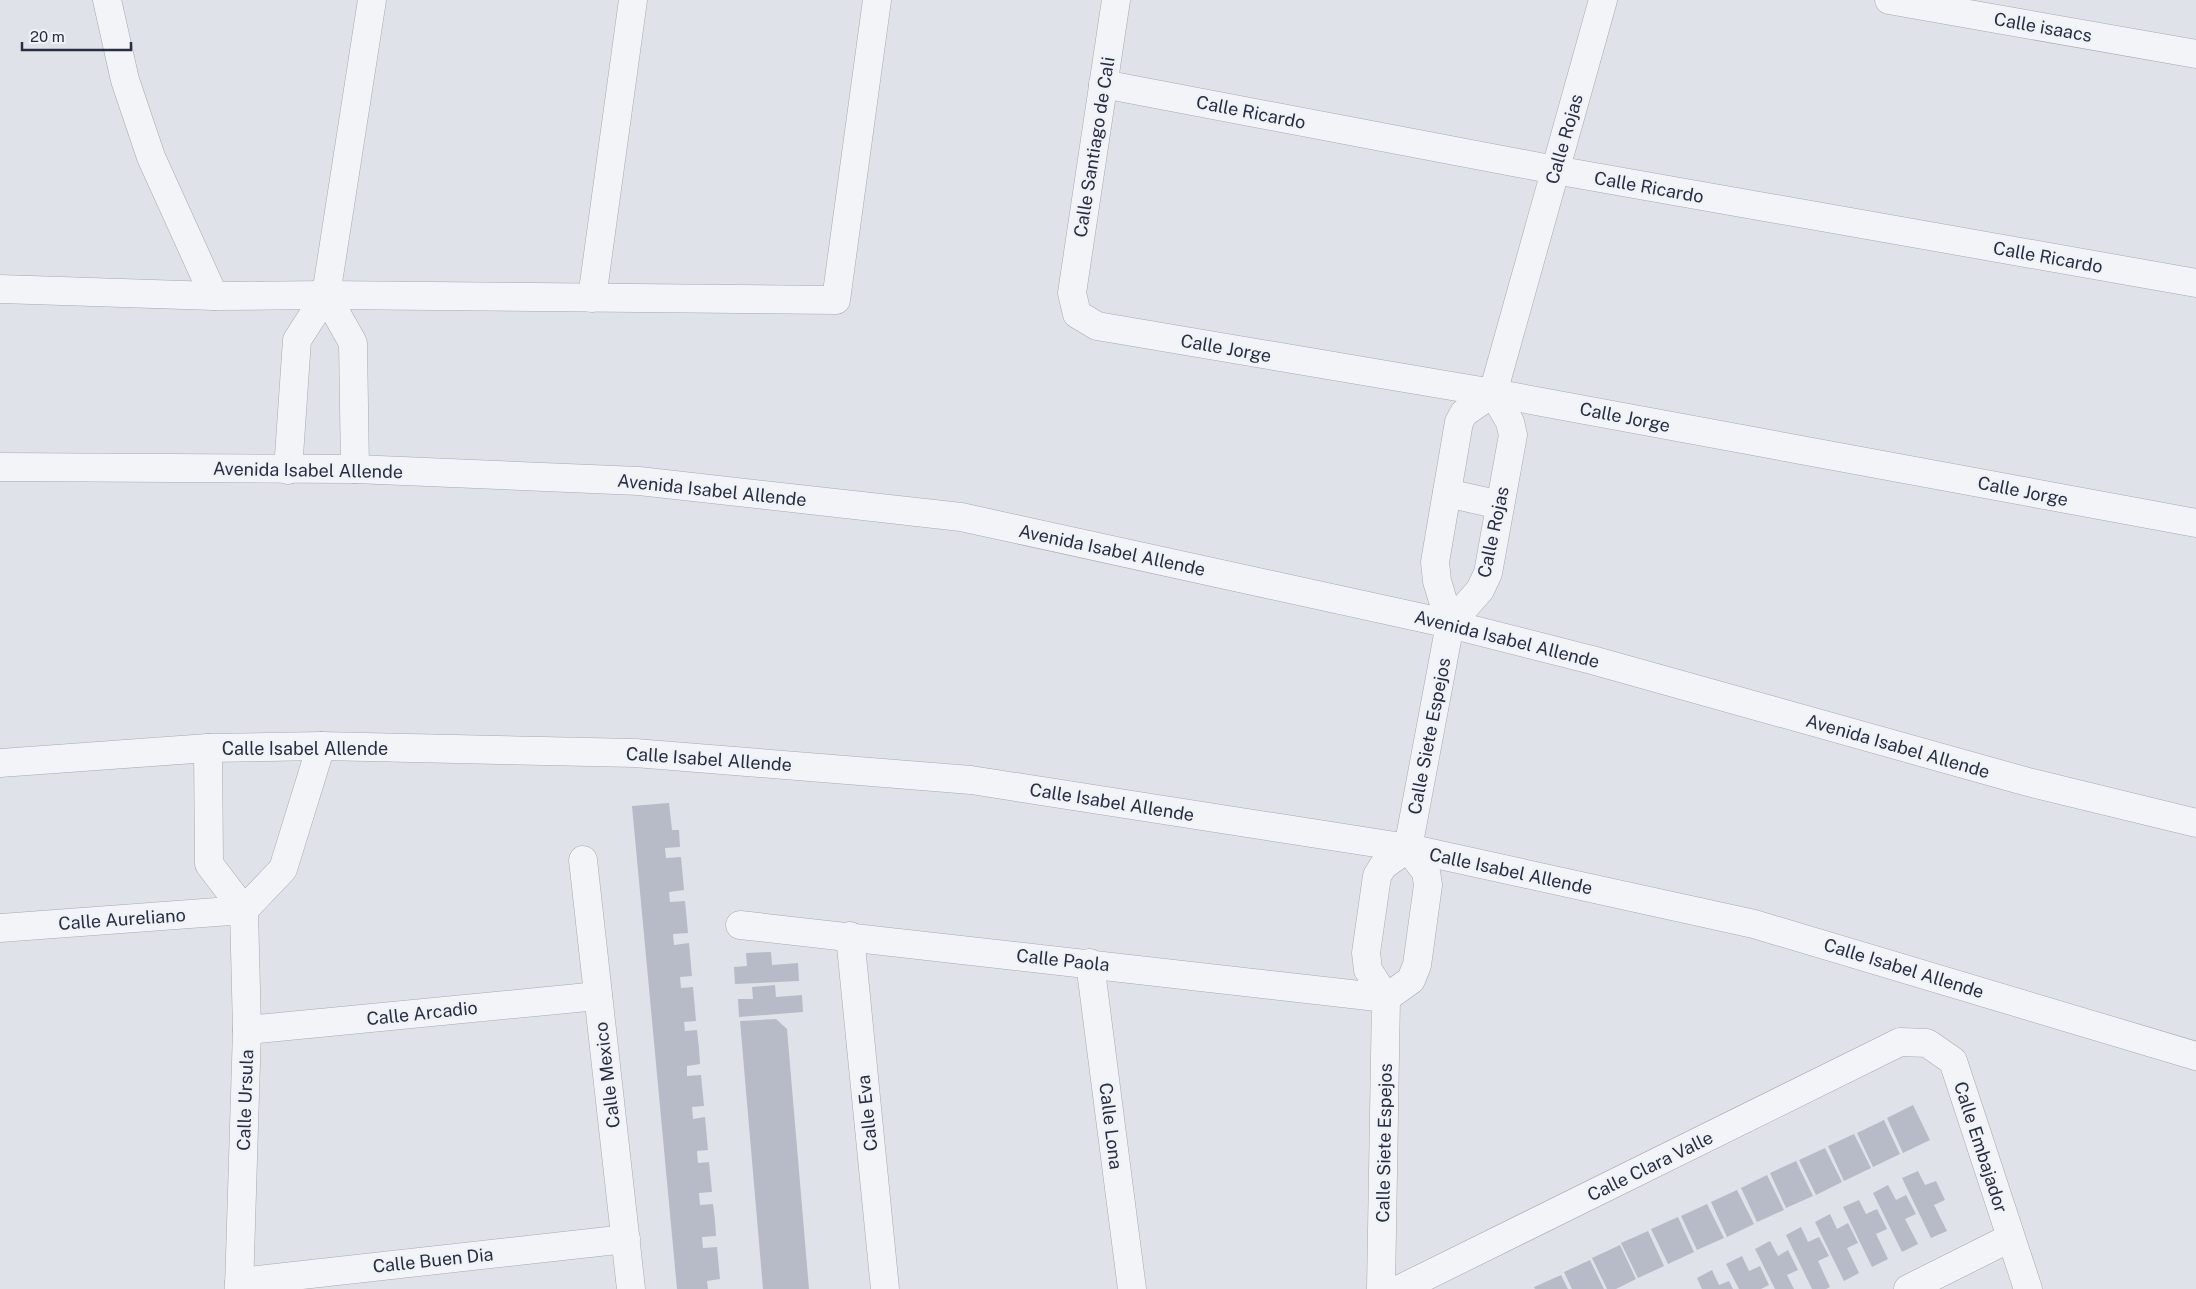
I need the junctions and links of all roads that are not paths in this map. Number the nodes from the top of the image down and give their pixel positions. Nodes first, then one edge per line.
1 (107, 0) edge
2 (372, 0) edge
3 (633, 0) edge
4 (877, 0) edge
5 (1116, 0) edge
6 (1603, 0) edge
7 (1889, 0) edge
8 (2196, 54) edge
9 (1103, 84) junction
10 (1555, 170) junction
11 (2196, 284) edge
12 (0, 288) edge
13 (1072, 293) joint
14 (326, 295) junction
15 (214, 296) junction
16 (592, 298) junction
17 (1493, 393) junction
18 (0, 468) edge
19 (355, 469) junction
20 (288, 470) junction
21 (1447, 493) junction
22 (1500, 505) junction
23 (2196, 523) edge
24 (1450, 624) junction
25 (321, 746) junction
26 (208, 748) junction
27 (0, 763) edge
28 (2196, 823) edge
29 (1408, 848) junction
30 (583, 860) dead end
31 (244, 910) junction
32 (740, 925) dead end
33 (0, 928) edge
34 (850, 936) junction
35 (1090, 963) junction
36 (598, 996) junction
37 (1386, 998) junction
38 (247, 1030) junction
39 (1900, 1042) joint
40 (2196, 1056) edge
41 (2010, 1238) junction
42 (626, 1239) junction
43 (239, 1285) edge
44 (631, 1289) edge
45 (885, 1289) edge
46 (1132, 1289) edge
47 (1381, 1289) edge
48 (1400, 1289) edge
49 (1908, 1289) edge
50 (2028, 1289) edge

1 - 15 street
2 - 14 street
3 - 16 street
4 - 16 street
5 - 9 street, Calle Santiago de Cali
6 - 10 street, Calle Rojas
7 - 8 street, Calle isaacs
9 - 10 street, Calle Ricardo
9 - 13 street, Calle Santiago de Cali
10 - 11 street, Calle Ricardo
10 - 17 street, Calle Rojas
12 - 15 street
13 - 17 street, Calle Jorge
14 - 15 street
14 - 16 street
14 - 19 street
14 - 20 street
17 - 21 street
17 - 22 street, Calle Rojas
17 - 23 street, Calle Jorge
18 - 20 street, Avenida Isabel Allende
19 - 20 street, Avenida Isabel Allende
19 - 24 street, Avenida Isabel Allende
21 - 22 street
21 - 24 street
22 - 24 street, Calle Rojas
24 - 28 street, Avenida Isabel Allende
24 - 29 street, Calle Siete Espejos
25 - 26 street, Calle Isabel Allende
25 - 29 street, Calle Isabel Allende
25 - 31 street
26 - 27 street, Calle Isabel Allende
26 - 31 street
29 - 37 street
29 - 37 street
29 - 40 street, Calle Isabel Allende
30 - 36 street, Calle Mexico
31 - 33 street, Calle Aureliano
31 - 38 street, Calle Ursula
32 - 34 street, Calle Paola
34 - 35 street, Calle Paola
34 - 45 street, Calle Eva
35 - 37 street, Calle Paola
35 - 46 street, Calle Lona
36 - 38 street, Calle Arcadio
36 - 42 street, Calle Mexico
37 - 47 street, Calle Siete Espejos
38 - 43 street, Calle Ursula
39 - 41 street, Calle Embajador
39 - 48 street, Calle Clara Valle
41 - 49 street
41 - 50 street, Calle Embajador
42 - 43 street, Calle Buen Dia
42 - 44 street, Calle Mexico

